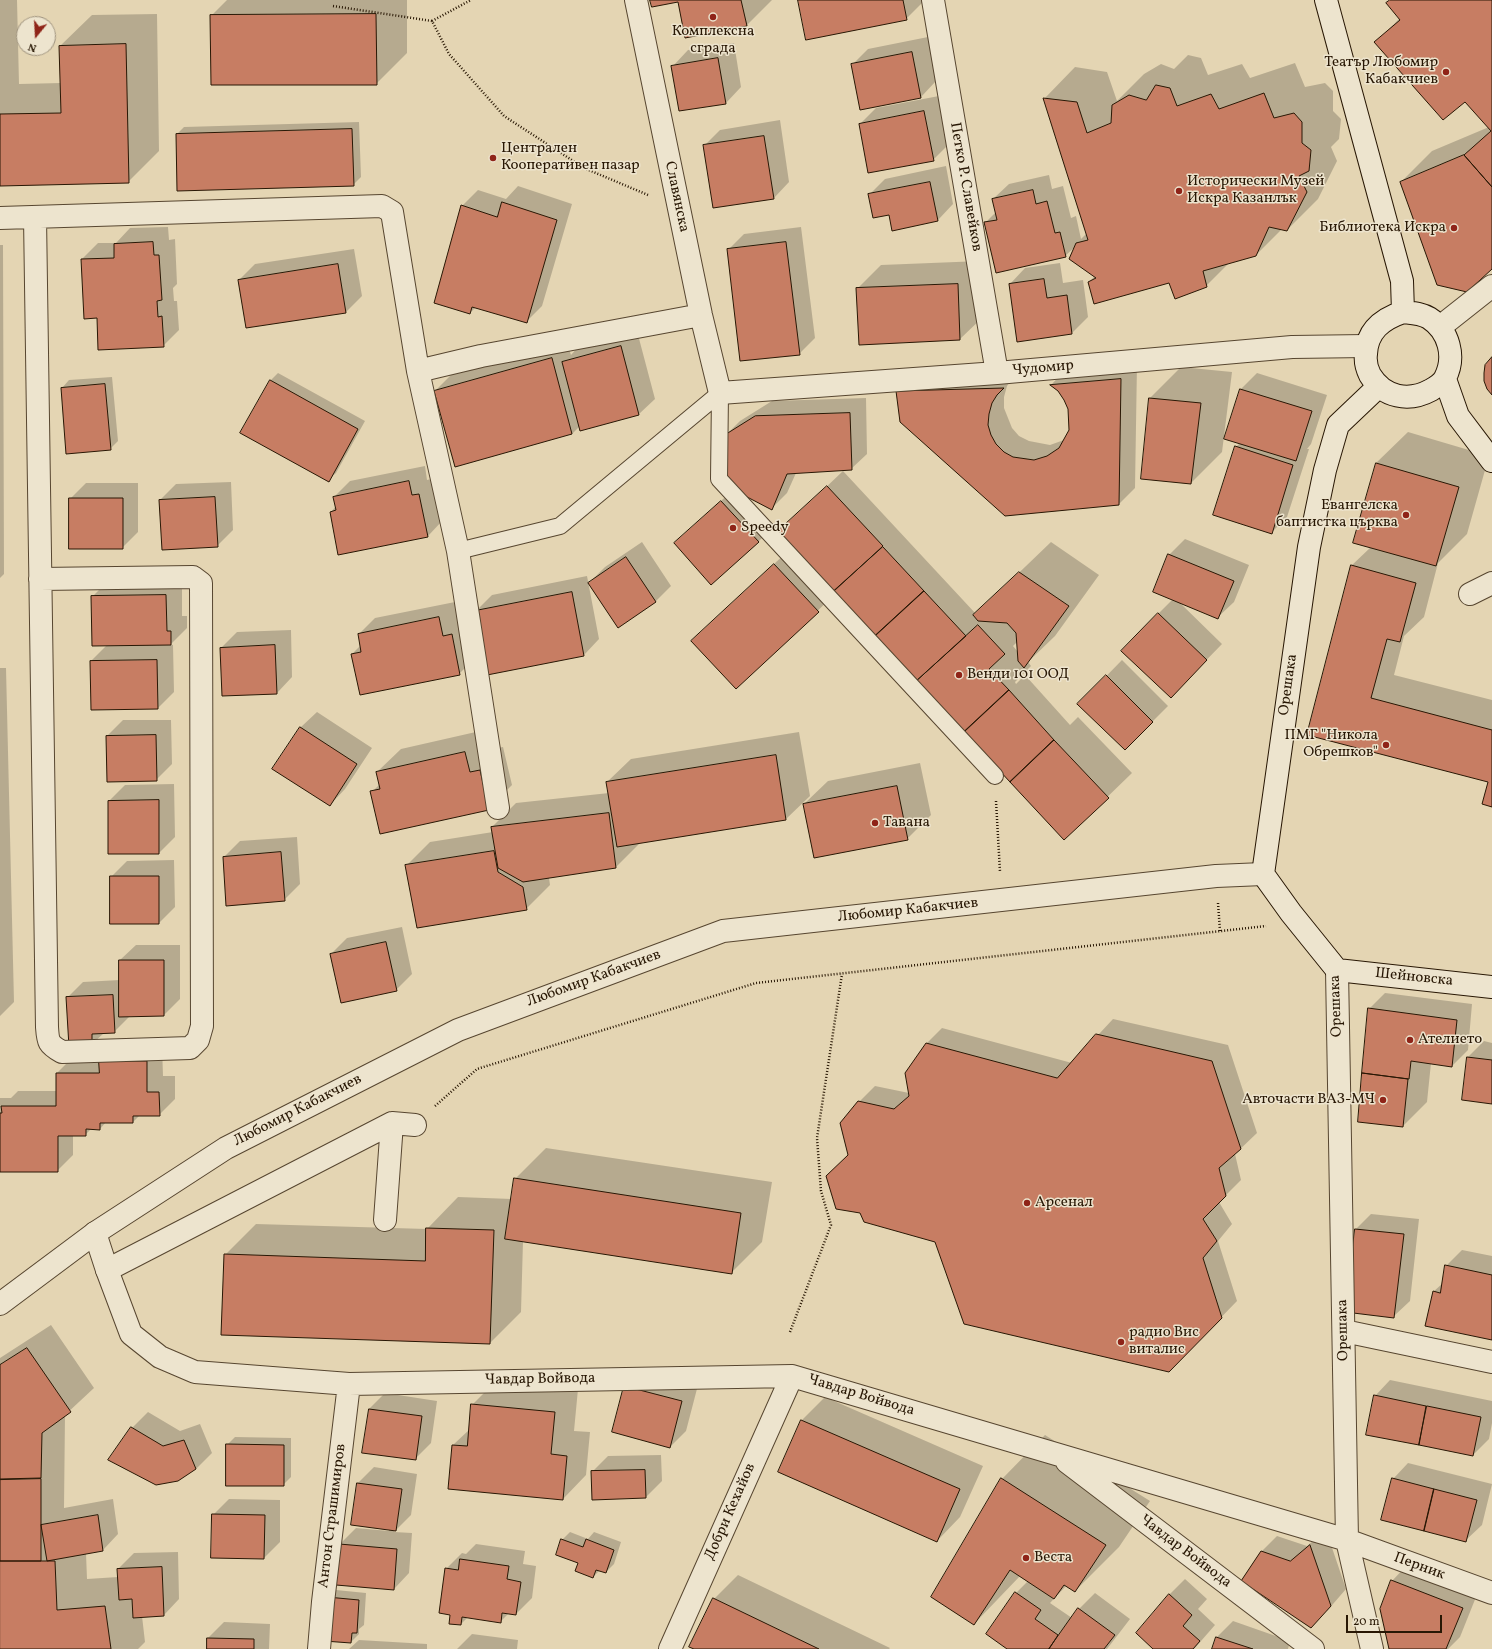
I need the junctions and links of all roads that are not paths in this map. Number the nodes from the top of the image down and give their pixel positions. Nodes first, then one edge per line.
1 (636, 0) edge
2 (933, 0) edge
3 (1326, 0) edge
4 (35, 217) junction
5 (0, 218) edge
6 (1492, 286) edge
7 (1403, 312) junction
8 (701, 315) junction
9 (1440, 327) junction
10 (1366, 346) junction
11 (418, 371) junction
12 (997, 373) junction
13 (1444, 379) junction
14 (1379, 386) junction
15 (720, 393) junction
16 (1492, 461) edge
17 (458, 551) junction
18 (40, 579) junction
19 (1492, 583) edge
20 (1470, 594) dead end
21 (995, 776) road end
22 (498, 808) dead end
23 (1263, 874) junction
24 (1337, 970) junction
25 (1492, 987) edge
26 (392, 1123) junction
27 (415, 1125) road end
28 (385, 1220) dead end
29 (95, 1234) junction
30 (107, 1270) junction
31 (0, 1304) edge
32 (1344, 1331) junction
33 (1492, 1362) edge
34 (792, 1376) junction
35 (348, 1384) junction
36 (1056, 1454) junction
37 (1347, 1540) junction
38 (1492, 1593) edge
39 (319, 1649) edge
40 (670, 1649) edge
41 (1313, 1649) edge
42 (1372, 1649) edge

1 - 8 street, Славянска
2 - 12 street, Петко Р. Славейков
3 - 7 street
4 - 5 street
4 - 11 street
4 - 18 street
6 - 9 street
7 - 9 street
7 - 10 street
8 - 11 street
8 - 15 street, Славянска
9 - 13 street
10 - 12 street, Чудомир
10 - 14 street
11 - 17 street
12 - 15 street, Чудомир
13 - 14 street
13 - 16 street
14 - 23 street, Орешака
15 - 17 lane
15 - 21 lane
17 - 22 street
18 - 18 street
19 - 20 street
23 - 24 street, Орешака
23 - 29 street, Любомир Кабакчиев
24 - 25 street, Шейновска
24 - 32 street, Орешака
26 - 27 street
26 - 28 street
26 - 30 street
29 - 30 street, Чавдар Войвода
29 - 31 street, Любомир Кабакчиев
30 - 35 street, Чавдар Войвода
32 - 33 street
32 - 37 street, Орешака
34 - 35 street, Чавдар Войвода
34 - 36 street, Чавдар Войвода
34 - 40 street, Добри Кехайов
35 - 39 street, Антон Страшимиров
36 - 37 street, Чавдар Войвода
36 - 41 street, Чавдар Войвода
37 - 38 street, Перник
37 - 42 street, Орешака

